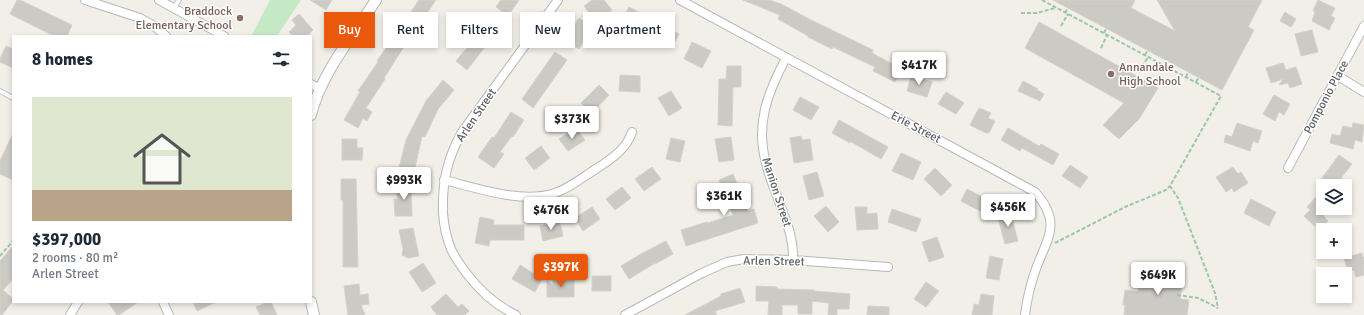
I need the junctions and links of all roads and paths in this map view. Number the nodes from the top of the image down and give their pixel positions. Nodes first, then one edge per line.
1 (85, 0) edge
2 (159, 0) edge
3 (178, 0) edge
4 (376, 0) edge
5 (558, 0) edge
6 (680, 0) edge
7 (1042, 0) edge
8 (174, 8) junction
9 (1056, 8) junction
10 (1068, 8) dead end
11 (1021, 13) dead end
12 (1067, 13) junction
13 (1061, 26) dead end
14 (1364, 26) edge
15 (1106, 28) dead end
16 (1104, 33) junction
17 (165, 35) edge
18 (222, 35) edge
19 (1108, 35) junction
20 (1101, 48) dead end
21 (1148, 50) dead end
22 (1146, 56) junction
23 (786, 58) junction
24 (1139, 72) dead end
25 (1188, 72) dead end
26 (1338, 76) junction
27 (1186, 77) junction
28 (1199, 78) dead end
29 (1196, 82) junction
30 (315, 86) edge
31 (0, 91) edge
32 (1364, 92) edge
33 (12, 97) edge
34 (312, 107) edge
35 (632, 132) dead end
36 (1288, 168) dead end
37 (444, 180) junction
38 (1170, 186) junction
39 (12, 241) edge
40 (1048, 241) junction
41 (0, 256) edge
42 (793, 260) junction
43 (888, 267) dead end
44 (1177, 295) dead end
45 (77, 303) edge
46 (163, 303) edge
47 (311, 303) edge
48 (70, 315) edge
49 (168, 315) edge
50 (314, 315) edge
51 (516, 315) edge
52 (625, 315) edge
53 (1025, 315) edge

1 - 17 street
2 - 8 street
3 - 8 lane
4 - 30 street
5 - 37 street, Arlen Street
6 - 23 street, Erie Street
7 - 9 path
8 - 18 street
9 - 11 path
9 - 12 path
10 - 12 path
12 - 13 path
12 - 16 path
14 - 26 street, Pomponio Place
15 - 16 path
16 - 19 path
19 - 20 path
19 - 22 path
21 - 22 path
22 - 24 path
22 - 27 path
23 - 40 street, Erie Street
23 - 42 street, Manion Street
25 - 27 path
26 - 32 street
26 - 36 street, Pomponio Place
27 - 29 path
28 - 29 path
29 - 38 path
30 - 34 street
31 - 33 lane
35 - 37 street
37 - 51 street, Arlen Street
38 - 40 path
38 - 44 path
39 - 41 path
40 - 53 street, Erie Street
42 - 43 street, Arlen Street
42 - 52 street, Arlen Street
45 - 48 street
46 - 49 street
47 - 50 street

